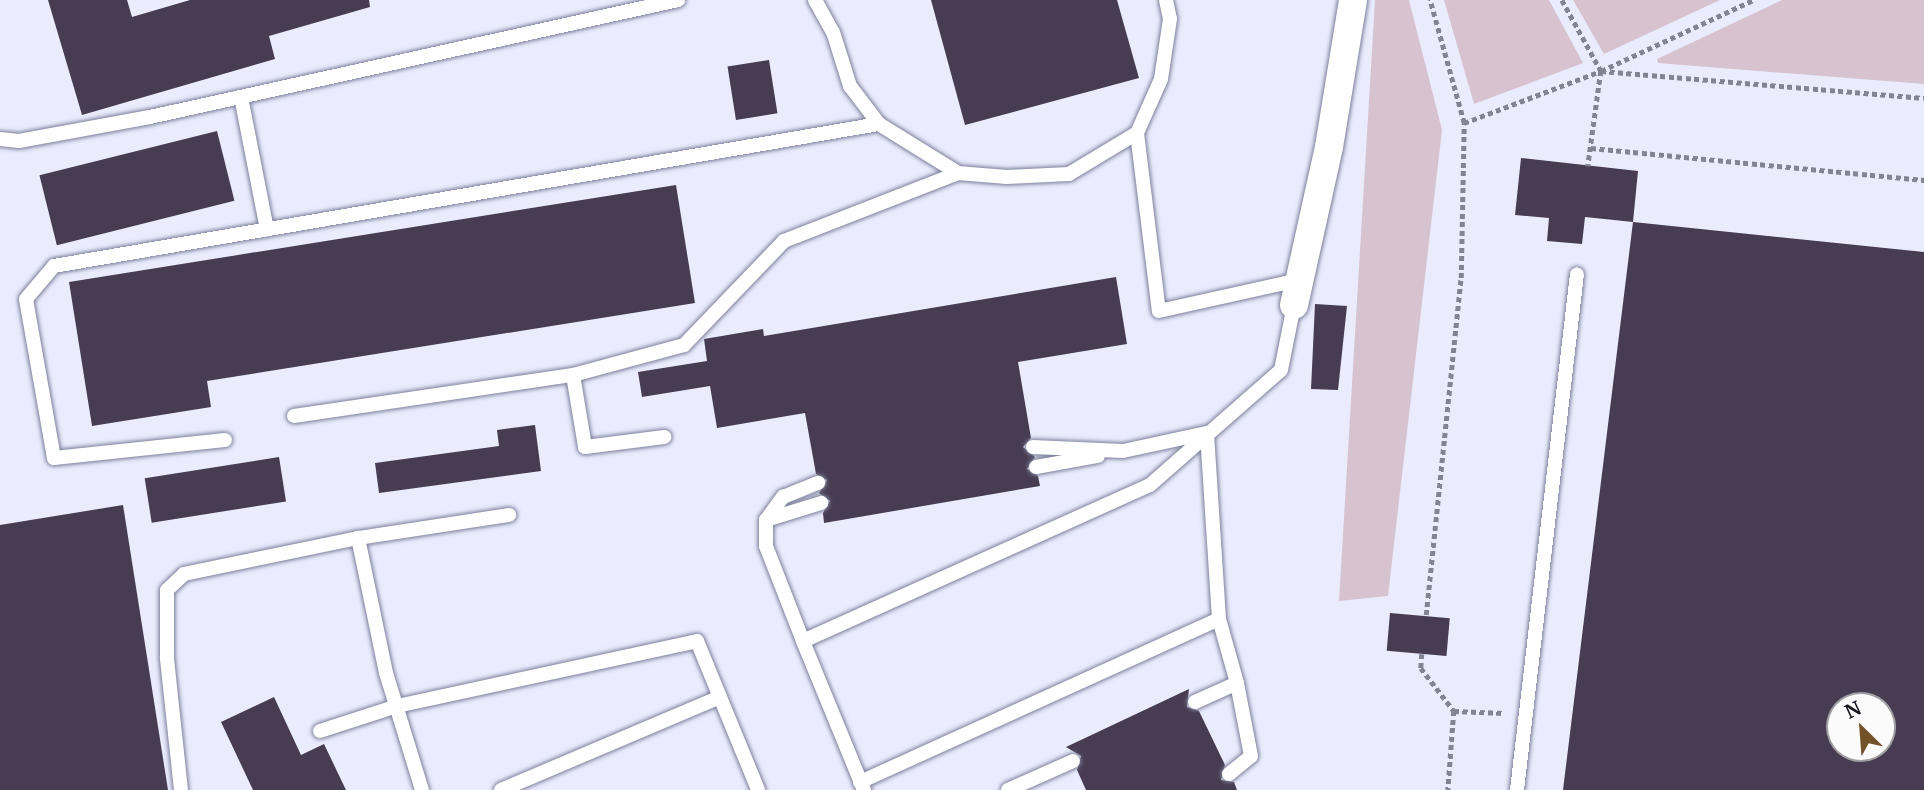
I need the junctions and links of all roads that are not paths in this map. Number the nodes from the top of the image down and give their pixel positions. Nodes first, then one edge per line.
1 (678, 0) edge
2 (815, 0) edge
3 (1166, 0) edge
4 (1353, 0) edge
5 (241, 97) junction
6 (879, 124) junction
7 (1137, 134) junction
8 (0, 139) edge
9 (958, 173) junction
10 (267, 229) junction
11 (1577, 274) dead end
12 (1296, 293) junction
13 (573, 375) junction
14 (294, 416) dead end
15 (1208, 433) junction
16 (664, 437) dead end
17 (225, 440) dead end
18 (1033, 447) dead end
19 (1123, 451) junction
20 (1037, 467) dead end
21 (818, 483) dead end
22 (821, 503) dead end
23 (509, 515) dead end
24 (766, 520) junction
25 (358, 538) junction
26 (1219, 620) junction
27 (803, 641) junction
28 (1237, 683) junction
29 (720, 697) junction
30 (1195, 702) dead end
31 (397, 706) junction
32 (320, 731) dead end
33 (1073, 761) dead end
34 (1230, 774) dead end
35 (862, 786) edge
36 (181, 790) edge
37 (422, 790) edge
38 (501, 790) edge
39 (758, 790) edge
40 (875, 790) edge
41 (1007, 790) edge
42 (1517, 790) edge

1 - 5 lane
2 - 6 lane
3 - 7 lane
4 - 12 street
5 - 8 lane
5 - 10 lane
6 - 9 lane
6 - 10 lane
7 - 9 lane
7 - 12 lane
9 - 13 lane
10 - 17 lane
11 - 42 lane
12 - 15 lane
13 - 14 lane
13 - 16 lane
15 - 19 lane
15 - 26 lane
15 - 27 lane
18 - 19 lane
19 - 20 lane
21 - 24 lane
22 - 24 lane
23 - 25 lane
24 - 27 lane
25 - 31 lane
25 - 36 lane
26 - 28 lane
26 - 35 lane
27 - 35 lane
28 - 30 lane
28 - 34 lane
29 - 31 lane
29 - 38 lane
29 - 39 lane
31 - 32 lane
31 - 37 lane
33 - 41 lane
35 - 40 lane

